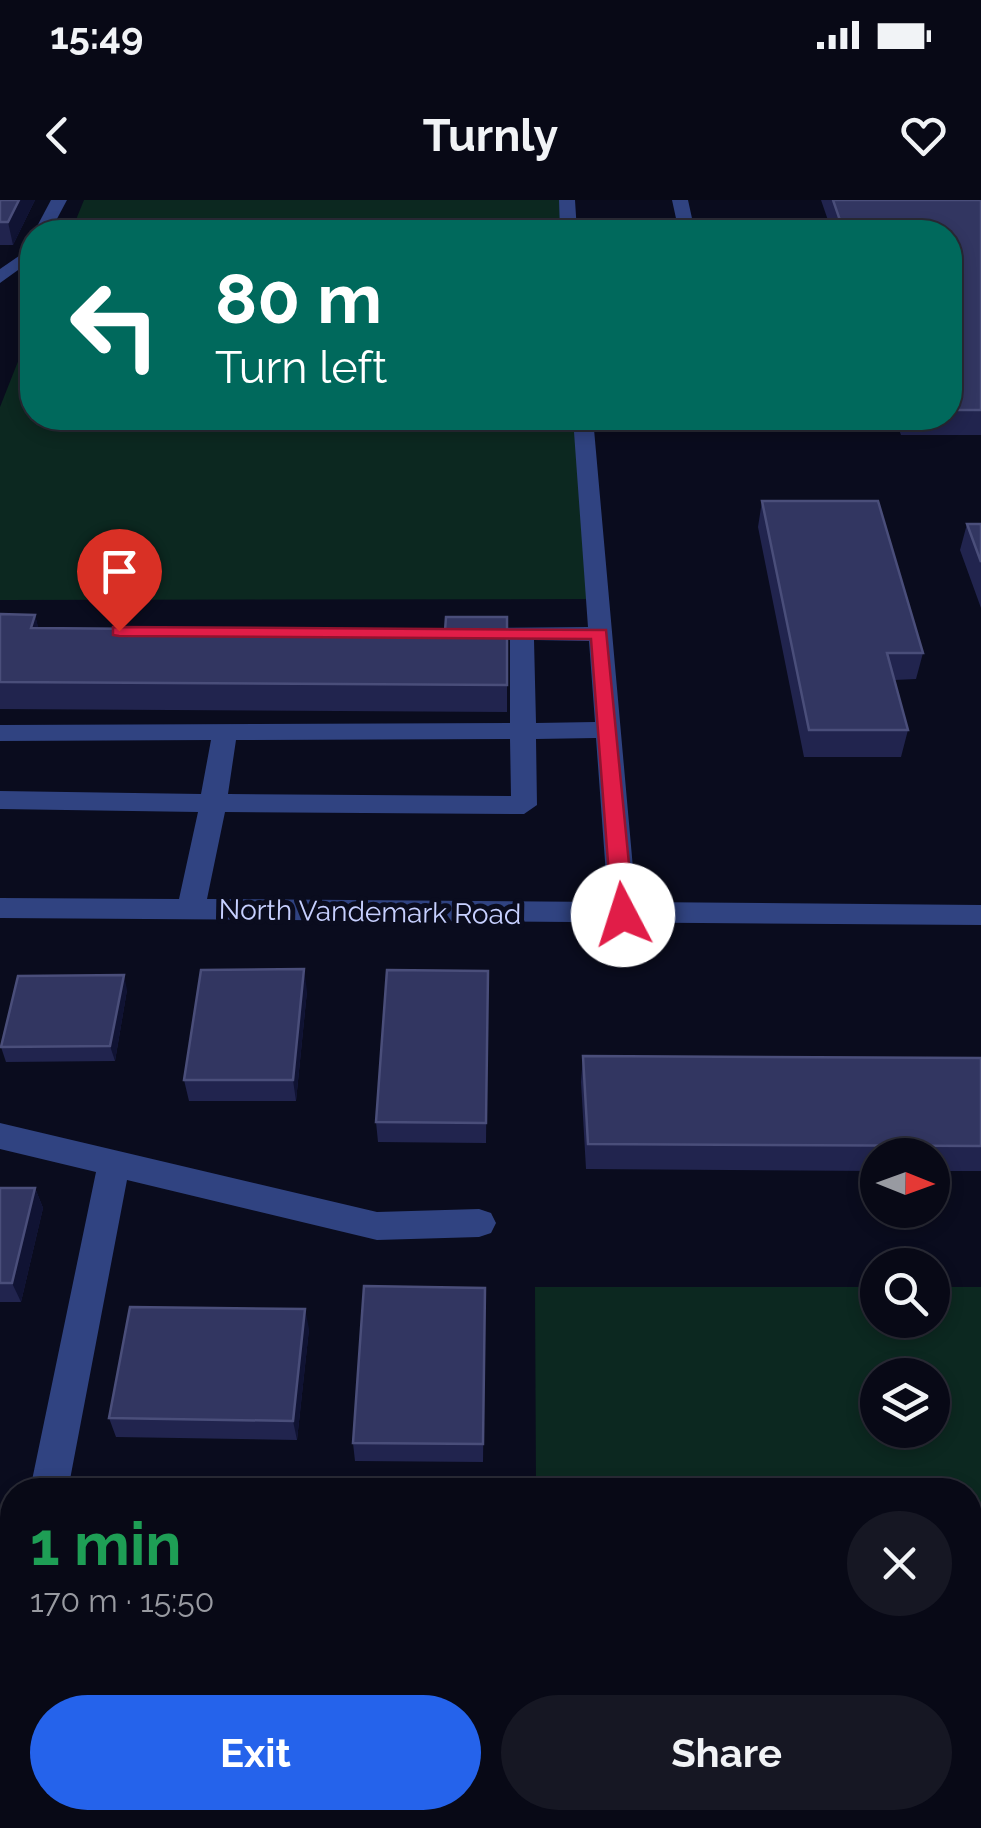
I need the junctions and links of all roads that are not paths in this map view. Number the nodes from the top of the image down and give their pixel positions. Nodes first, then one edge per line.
1 (20, 262) edge
2 (0, 278) edge
3 (584, 430) edge
4 (477, 633) edge
5 (522, 634) junction
6 (600, 634) junction
7 (608, 730) junction
8 (523, 731) junction
9 (226, 732) junction
10 (0, 733) edge
11 (0, 800) edge
12 (212, 803) junction
13 (0, 908) edge
14 (190, 910) junction
15 (623, 915) junction
16 (981, 915) edge
17 (0, 1136) edge
18 (114, 1164) junction
19 (479, 1223) dead end
20 (52, 1478) edge

1 - 2 street
3 - 6 street
4 - 5 street
5 - 6 street
5 - 8 street
6 - 7 street
7 - 8 street
7 - 15 street
8 - 9 street
8 - 12 street
9 - 10 street
9 - 12 street
11 - 12 street
12 - 14 street
13 - 14 street, North Vandemark Road
14 - 15 street, North Vandemark Road
15 - 16 street, North Vandemark Road
17 - 18 street
18 - 19 street
18 - 20 street

